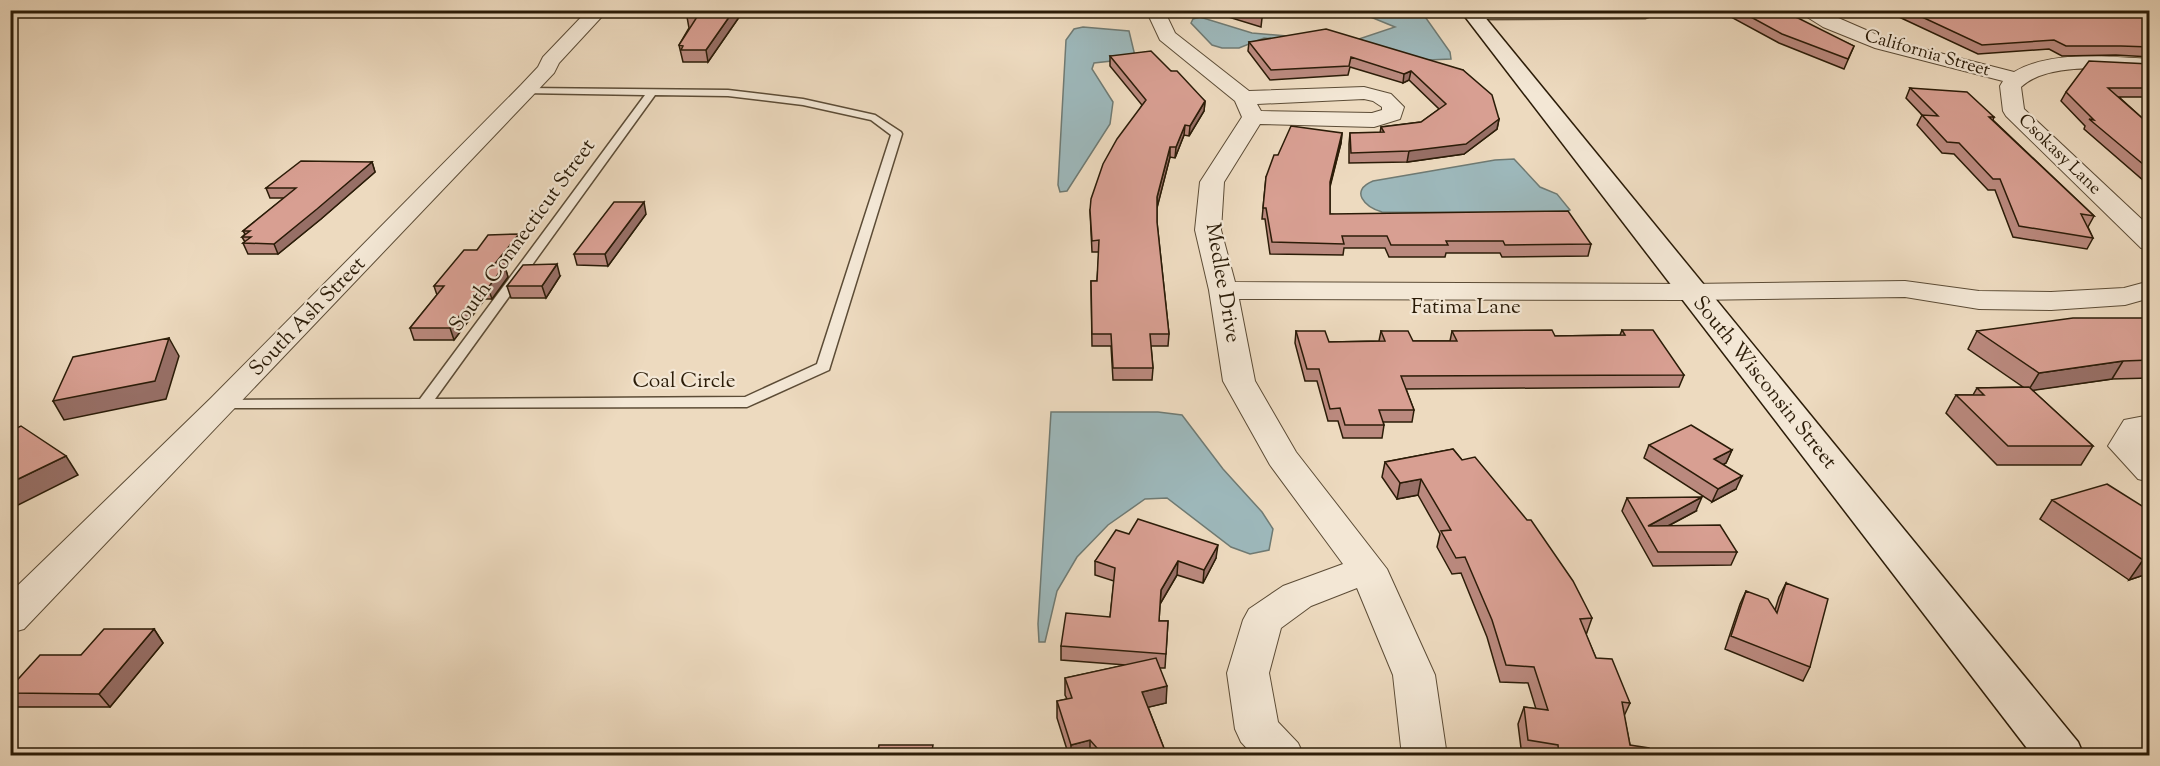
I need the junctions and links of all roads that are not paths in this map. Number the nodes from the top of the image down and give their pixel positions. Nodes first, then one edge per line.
1 (599, 10) edge
2 (1155, 10) edge
3 (1651, 10) edge
4 (1805, 10) edge
5 (1471, 13) edge
6 (1537, 13) edge
7 (2150, 65) edge
8 (2018, 79) junction
9 (526, 91) junction
10 (653, 91) junction
11 (1249, 107) junction
12 (2150, 242) edge
13 (2146, 293) edge
14 (1225, 299) junction
15 (1698, 300) junction
16 (424, 404) junction
17 (222, 405) junction
18 (2150, 425) edge
19 (2150, 471) edge
20 (1368, 569) junction
21 (10, 618) edge
22 (1282, 756) edge
23 (1425, 756) edge
24 (2061, 756) edge

1 - 9 street, South Ash Street
2 - 11 street
3 - 6 lane
4 - 8 street, California Street
5 - 6 lane
5 - 15 street, South Wisconsin Street
7 - 8 street
8 - 12 street, Csokasy Lane
9 - 10 lane
9 - 17 street, South Ash Street
10 - 16 lane, South Connecticut Street
10 - 16 lane, Coal Circle
11 - 11 street
11 - 14 street, Medlee Drive
13 - 15 street
14 - 15 street, Fatima Lane
14 - 20 street, Medlee Drive
15 - 24 street, South Wisconsin Street
16 - 17 lane, Coal Circle
17 - 21 street, South Ash Street
18 - 19 street
20 - 22 street
20 - 23 street, Medlee Drive

